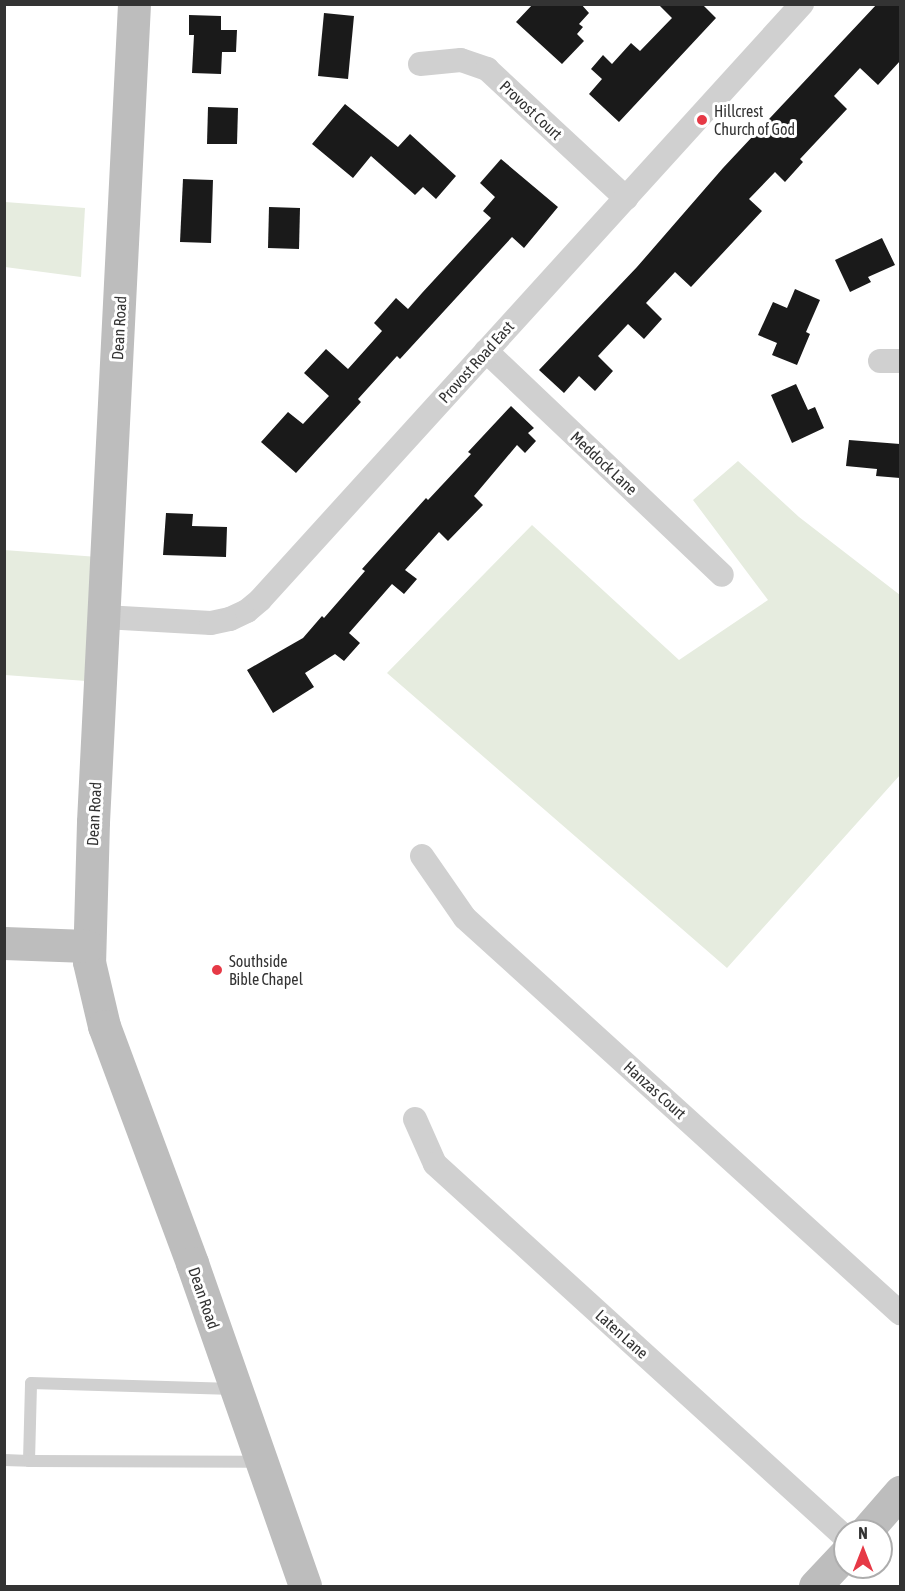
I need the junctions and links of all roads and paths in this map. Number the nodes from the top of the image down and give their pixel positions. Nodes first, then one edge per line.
1 (134, 4) edge
2 (802, 4) edge
3 (420, 64) dead end
4 (626, 198) junction
5 (486, 351) junction
6 (722, 575) dead end
7 (104, 617) junction
8 (422, 856) dead end
9 (4, 943) edge
10 (87, 945) junction
11 (415, 1119) dead end
12 (900, 1313) edge
13 (235, 1389) junction
14 (4, 1460) edge
15 (29, 1461) junction
16 (262, 1462) junction
17 (900, 1492) edge
18 (876, 1519) edge
19 (833, 1526) edge
20 (833, 1567) edge
21 (305, 1587) edge
22 (815, 1587) edge

1 - 7 main road, Dean Road
2 - 4 street, Provost Road East
3 - 4 street, Provost Court
4 - 5 street, Provost Road East
5 - 6 street, Meddock Lane
5 - 7 street, Provost Road East
7 - 10 main road, Dean Road
8 - 12 street, Hanzas Court
9 - 10 main road
10 - 13 main road, Dean Road
11 - 19 street, Laten Lane
13 - 15 lane
13 - 16 main road, Dean Road
14 - 15 lane
15 - 16 lane
16 - 21 main road, Dean Road
17 - 18 main road
20 - 22 main road

